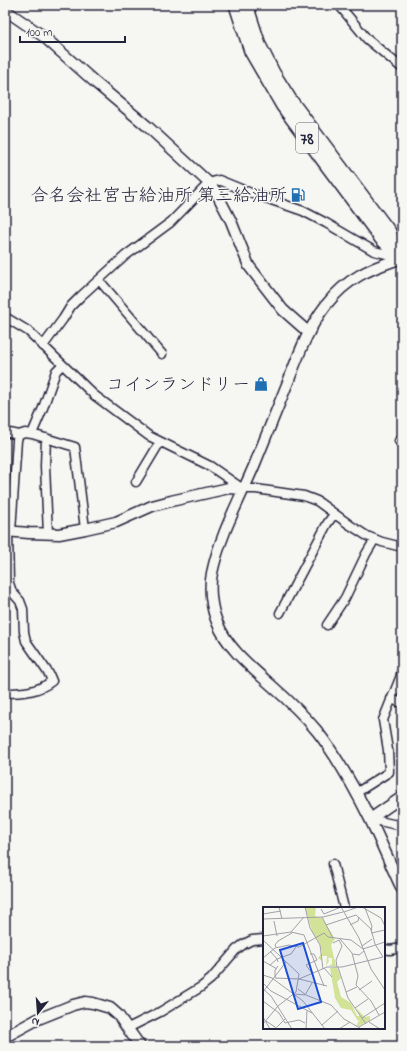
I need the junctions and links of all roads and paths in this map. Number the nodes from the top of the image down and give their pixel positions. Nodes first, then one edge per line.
1 (236, 5) edge
2 (246, 5) edge
3 (339, 5) edge
4 (5, 10) edge
5 (402, 68) edge
6 (209, 183) junction
7 (402, 258) edge
8 (99, 280) junction
9 (5, 317) edge
10 (308, 332) junction
11 (43, 346) junction
12 (162, 354) dead end
13 (62, 365) junction
14 (5, 432) edge
15 (32, 434) junction
16 (19, 435) junction
17 (46, 438) junction
18 (160, 442) junction
19 (136, 482) dead end
20 (243, 490) junction
21 (334, 514) junction
22 (85, 529) junction
23 (8, 532) edge
24 (48, 534) junction
25 (375, 539) junction
26 (402, 547) edge
27 (280, 613) dead end
28 (327, 625) dead end
29 (402, 670) edge
30 (5, 693) edge
31 (391, 699) junction
32 (402, 703) edge
33 (356, 792) junction
34 (402, 797) edge
35 (370, 819) junction
36 (402, 826) edge
37 (333, 864) dead end
38 (402, 889) edge
39 (344, 907) edge
40 (263, 939) edge
41 (385, 948) edge
42 (402, 948) edge
43 (128, 1028) junction
44 (5, 1037) edge
45 (140, 1046) edge

1 - 7 main road, 78
2 - 7 main road, 78
3 - 5 street
4 - 6 street
6 - 7 street
6 - 8 street
6 - 10 street
7 - 10 street
8 - 11 street
8 - 12 street
9 - 11 street
10 - 20 street
11 - 13 street
13 - 15 street
13 - 18 street
14 - 16 street
15 - 16 street
15 - 17 street
16 - 23 street
17 - 22 street
17 - 24 street
18 - 19 street
18 - 20 street
20 - 21 street
20 - 22 street
20 - 33 street
21 - 25 street
21 - 27 street
22 - 24 street
23 - 24 street
23 - 30 street
25 - 26 street
25 - 28 street
29 - 31 street
31 - 32 street
31 - 33 street
33 - 35 street
34 - 35 street
35 - 36 street
35 - 38 street
37 - 39 street
40 - 43 street
41 - 42 street
43 - 44 street
43 - 45 street

